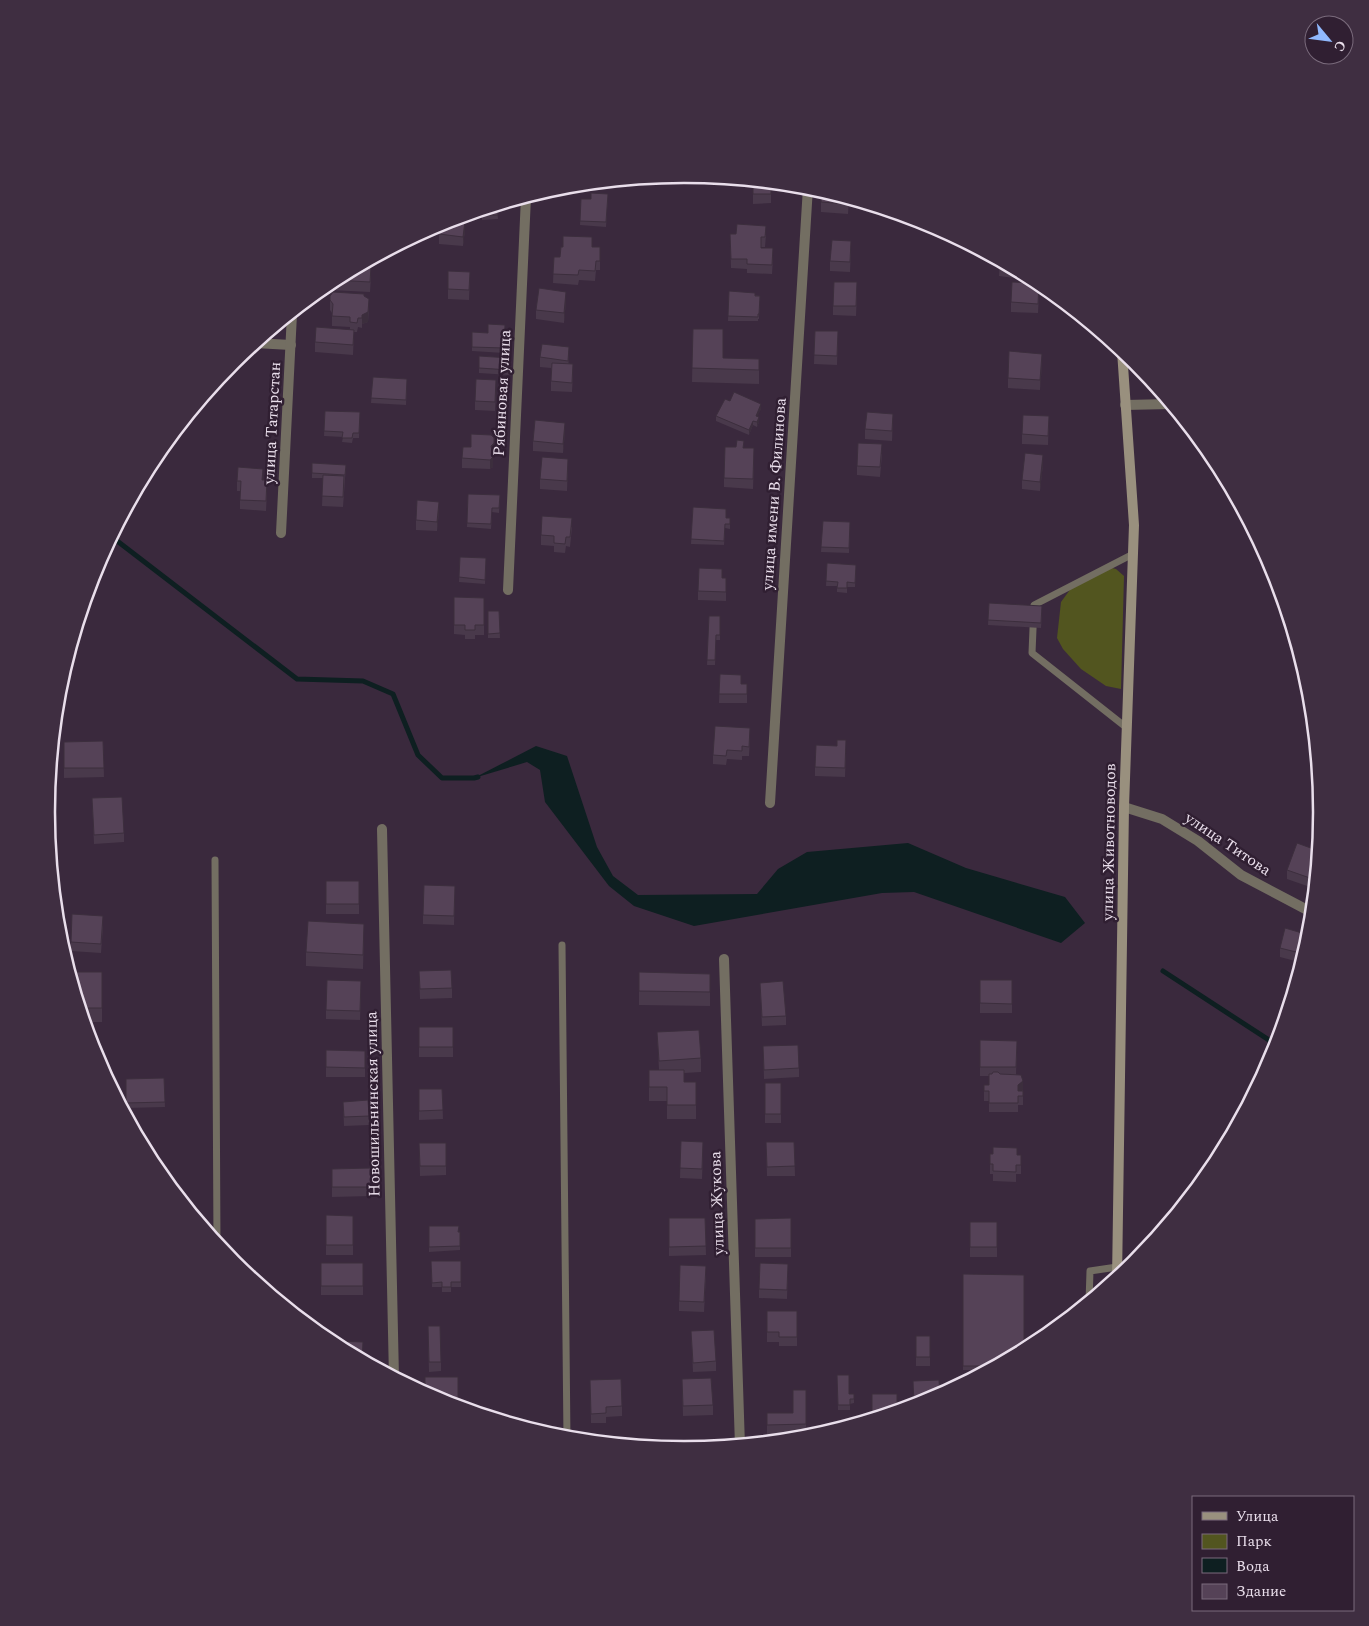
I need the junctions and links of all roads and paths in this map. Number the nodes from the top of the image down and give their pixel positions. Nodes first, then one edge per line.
1 (807, 196) edge
2 (526, 204) edge
3 (292, 322) edge
4 (264, 344) edge
5 (291, 345) junction
6 (1123, 361) edge
7 (1163, 404) edge
8 (1126, 405) junction
9 (281, 533) dead end
10 (1133, 554) junction
11 (508, 590) dead end
12 (1127, 728) junction
13 (770, 803) dead end
14 (1124, 807) junction
15 (382, 829) dead end
16 (215, 860) dead end
17 (1307, 910) edge
18 (562, 945) dead end
19 (724, 959) dead end
20 (217, 1234) edge
21 (1117, 1267) junction
22 (1117, 1270) edge
23 (1089, 1295) edge
24 (394, 1371) edge
25 (567, 1431) edge
26 (740, 1440) edge

1 - 13 street, улица имени В. Филинова
2 - 11 street, Рябиновая улица
3 - 5 street, улица Татарстан
4 - 5 street
5 - 9 street, улица Татарстан
6 - 8 main road, улица Животноводов
7 - 8 street
8 - 10 main road, улица Животноводов
10 - 12 main road, улица Животноводов
10 - 12 lane
12 - 14 main road, улица Животноводов
14 - 17 street, улица Титова
14 - 21 main road, улица Животноводов
15 - 24 street, Новошильнинская улица
16 - 20 lane
18 - 25 lane
19 - 26 street, улица Жукова
21 - 22 main road, улица Животноводов
21 - 23 lane

